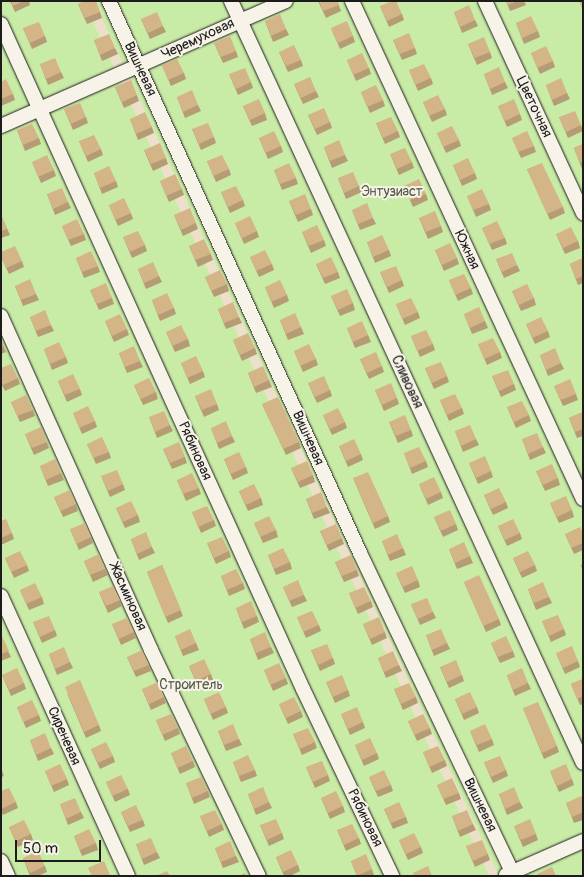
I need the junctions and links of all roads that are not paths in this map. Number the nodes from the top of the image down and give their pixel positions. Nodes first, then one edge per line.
1 (109, 1) edge
2 (230, 1) edge
3 (286, 1) edge
4 (352, 1) edge
5 (485, 1) edge
6 (239, 20) junction
7 (1, 24) edge
8 (139, 66) junction
9 (41, 109) junction
10 (1, 126) edge
11 (583, 213) edge
12 (1, 316) edge
13 (583, 500) edge
14 (1, 596) edge
15 (583, 763) edge
16 (583, 841) edge
17 (1, 861) edge
18 (511, 875) edge
19 (8, 876) edge
20 (128, 876) edge
21 (259, 876) edge
22 (392, 876) edge

1 - 8 street, Вишневая
2 - 6 street, Сливовая
3 - 6 street, Черемуховая
4 - 13 street, Южная
5 - 11 street, Цветочная
6 - 8 street, Черемуховая
6 - 15 street, Сливовая
7 - 9 street, Рябиновая
8 - 9 street, Черемуховая
8 - 18 street, Вишневая
9 - 10 street, Черемуховая
9 - 22 street, Рябиновая
12 - 21 street, Жасминовая
14 - 20 street, Сиреневая
16 - 18 street, Вишневая
17 - 19 street

